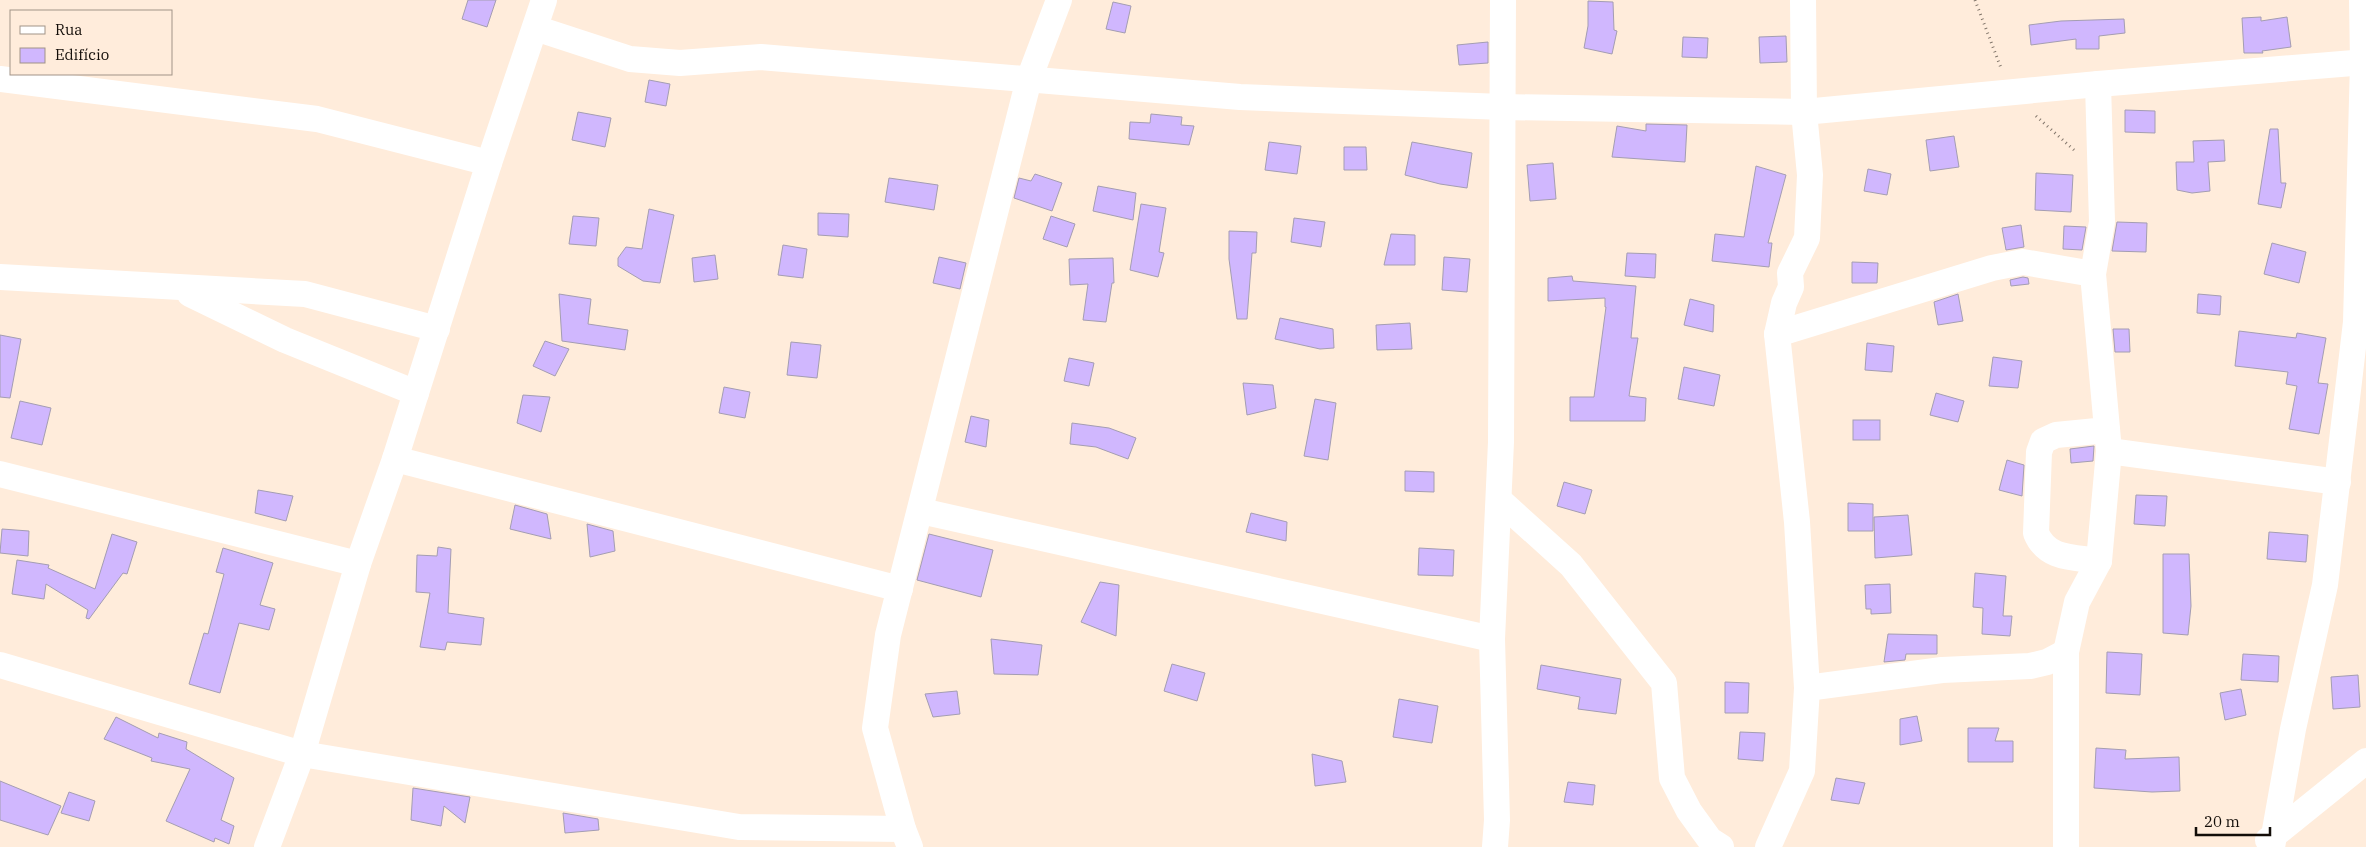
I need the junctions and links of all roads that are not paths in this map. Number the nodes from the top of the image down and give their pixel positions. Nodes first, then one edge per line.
1 (544, 0) edge
2 (1058, 0) edge
3 (1503, 0) edge
4 (1803, 0) edge
5 (2362, 0) edge
6 (535, 28) junction
7 (2364, 62) edge
8 (0, 79) edge
9 (1029, 79) junction
10 (2098, 84) junction
11 (1503, 107) junction
12 (1804, 112) junction
13 (489, 164) junction
14 (2093, 274) junction
15 (0, 277) edge
16 (178, 288) junction
17 (437, 329) junction
18 (1777, 334) junction
19 (416, 393) junction
20 (2108, 440) junction
21 (395, 459) junction
22 (0, 474) edge
23 (2338, 482) junction
24 (1499, 500) junction
25 (921, 511) junction
26 (2098, 561) junction
27 (358, 564) junction
28 (900, 589) junction
29 (1492, 639) junction
30 (2066, 652) junction
31 (0, 665) edge
32 (1807, 688) junction
33 (302, 754) junction
34 (2366, 761) edge
35 (739, 837) edge
36 (907, 838) edge
37 (2267, 844) edge
38 (267, 847) edge
39 (1494, 847) edge
40 (1721, 847) edge
41 (1768, 847) edge
42 (2066, 847) edge

1 - 6 street
2 - 9 street
3 - 11 street
4 - 12 street
5 - 7 street
6 - 9 street
6 - 13 street
7 - 10 street
7 - 23 street
8 - 13 street
9 - 11 street
9 - 25 street
10 - 12 street
10 - 14 street
11 - 12 street
11 - 24 street
12 - 18 street
13 - 17 street
14 - 18 street
14 - 20 street
15 - 16 street
16 - 17 street
16 - 19 street
17 - 19 street
18 - 32 street
19 - 21 street
20 - 23 street
20 - 26 street
20 - 26 street
21 - 27 street
21 - 28 street
22 - 27 street
23 - 37 street
24 - 29 street
24 - 40 street
25 - 28 street
25 - 29 street
26 - 30 street
27 - 33 street
28 - 36 street
29 - 39 street
30 - 32 street
30 - 42 street
31 - 33 street
32 - 41 street
33 - 35 street
33 - 38 street
34 - 37 street
35 - 36 street

